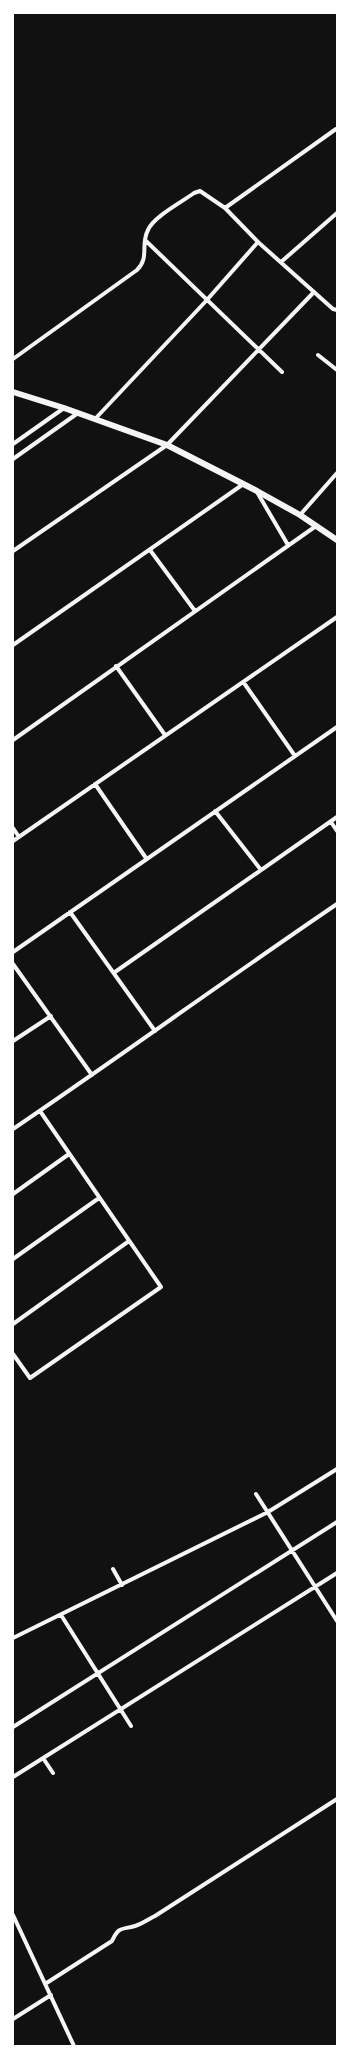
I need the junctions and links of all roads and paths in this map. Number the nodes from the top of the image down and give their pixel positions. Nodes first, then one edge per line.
1 (336, 129) edge
2 (225, 208) junction
3 (337, 213) edge
4 (145, 240) junction
5 (258, 242) junction
6 (281, 262) junction
7 (314, 292) junction
8 (206, 301) junction
9 (337, 310) edge
10 (259, 350) junction
11 (318, 355) dead end
12 (13, 359) edge
13 (337, 370) edge
14 (282, 372) dead end
15 (13, 392) edge
16 (64, 408) junction
17 (79, 413) junction
18 (95, 419) junction
19 (13, 444) edge
20 (167, 445) junction
21 (13, 459) edge
22 (337, 473) edge
23 (242, 485) junction
24 (257, 491) junction
25 (300, 515) junction
26 (316, 526) junction
27 (337, 540) edge
28 (288, 546) junction
29 (150, 550) junction
30 (13, 551) edge
31 (195, 611) junction
32 (337, 617) edge
33 (13, 645) edge
34 (116, 666) junction
35 (244, 683) junction
36 (337, 726) edge
37 (165, 735) junction
38 (13, 740) edge
39 (295, 756) junction
40 (95, 784) junction
41 (215, 812) junction
42 (337, 818) edge
43 (331, 822) junction
44 (13, 828) edge
45 (337, 831) edge
46 (19, 836) junction
47 (13, 841) edge
48 (146, 858) junction
49 (261, 870) junction
50 (337, 904) edge
51 (70, 912) junction
52 (13, 952) edge
53 (13, 964) edge
54 (115, 972) junction
55 (51, 1016) junction
56 (155, 1031) junction
57 (13, 1041) edge
58 (92, 1075) junction
59 (40, 1111) junction
60 (13, 1129) edge
61 (69, 1154) junction
62 (13, 1194) edge
63 (99, 1198) junction
64 (129, 1241) junction
65 (13, 1259) edge
66 (13, 1324) edge
67 (13, 1354) edge
68 (337, 1468) edge
69 (256, 1494) dead end
70 (268, 1512) junction
71 (337, 1522) edge
72 (293, 1550) junction
73 (113, 1569) dead end
74 (337, 1573) edge
75 (122, 1585) junction
76 (314, 1587) junction
77 (61, 1615) junction
78 (337, 1621) edge
79 (13, 1638) edge
80 (97, 1674) junction
81 (121, 1709) junction
82 (131, 1726) dead end
83 (13, 1727) edge
84 (43, 1758) junction
85 (53, 1773) dead end
86 (13, 1777) edge
87 (337, 1799) edge
88 (13, 1915) edge
89 (45, 1984) junction
90 (51, 1995) junction
91 (13, 2019) edge
92 (74, 2046) edge

1 - 2 street
2 - 4 street
2 - 5 street
3 - 6 street
4 - 8 street
4 - 12 street
5 - 6 street
5 - 8 street
6 - 7 street
7 - 9 street
7 - 10 street
8 - 10 street
8 - 18 street
10 - 14 street
10 - 20 street
11 - 13 street
15 - 16 street
16 - 17 street
16 - 19 street
17 - 18 street
17 - 21 street
18 - 20 street
20 - 23 street
20 - 30 street
22 - 25 street
23 - 24 street
23 - 29 street
24 - 25 street
24 - 28 street
25 - 26 street
26 - 27 street
26 - 28 street
28 - 31 street
29 - 31 street
29 - 33 street
31 - 34 street
32 - 35 street
34 - 37 street
34 - 38 street
35 - 37 street
35 - 39 street
36 - 39 street
37 - 40 street
39 - 41 street
40 - 46 street
40 - 48 street
41 - 48 street
41 - 49 street
42 - 43 street
43 - 45 street
43 - 49 street
44 - 46 street
46 - 47 street
48 - 51 street
49 - 54 street
50 - 56 street
51 - 52 street
51 - 54 street
53 - 55 street
54 - 56 street
55 - 57 street
55 - 58 street
56 - 58 street
58 - 59 street
59 - 60 street
59 - 61 street
61 - 62 street
61 - 63 street
63 - 64 street
63 - 65 street
64 - 66 street
64 - 67 street
68 - 70 street
69 - 70 street
70 - 72 street
70 - 75 street
71 - 72 street
72 - 76 street
72 - 80 street
73 - 75 street
74 - 76 street
75 - 77 street
76 - 78 street
76 - 81 street
77 - 79 street
77 - 80 street
80 - 81 street
80 - 83 street
81 - 82 street
81 - 84 street
84 - 85 street
84 - 86 street
87 - 89 street
88 - 89 street
89 - 90 street
90 - 91 street
90 - 92 street

